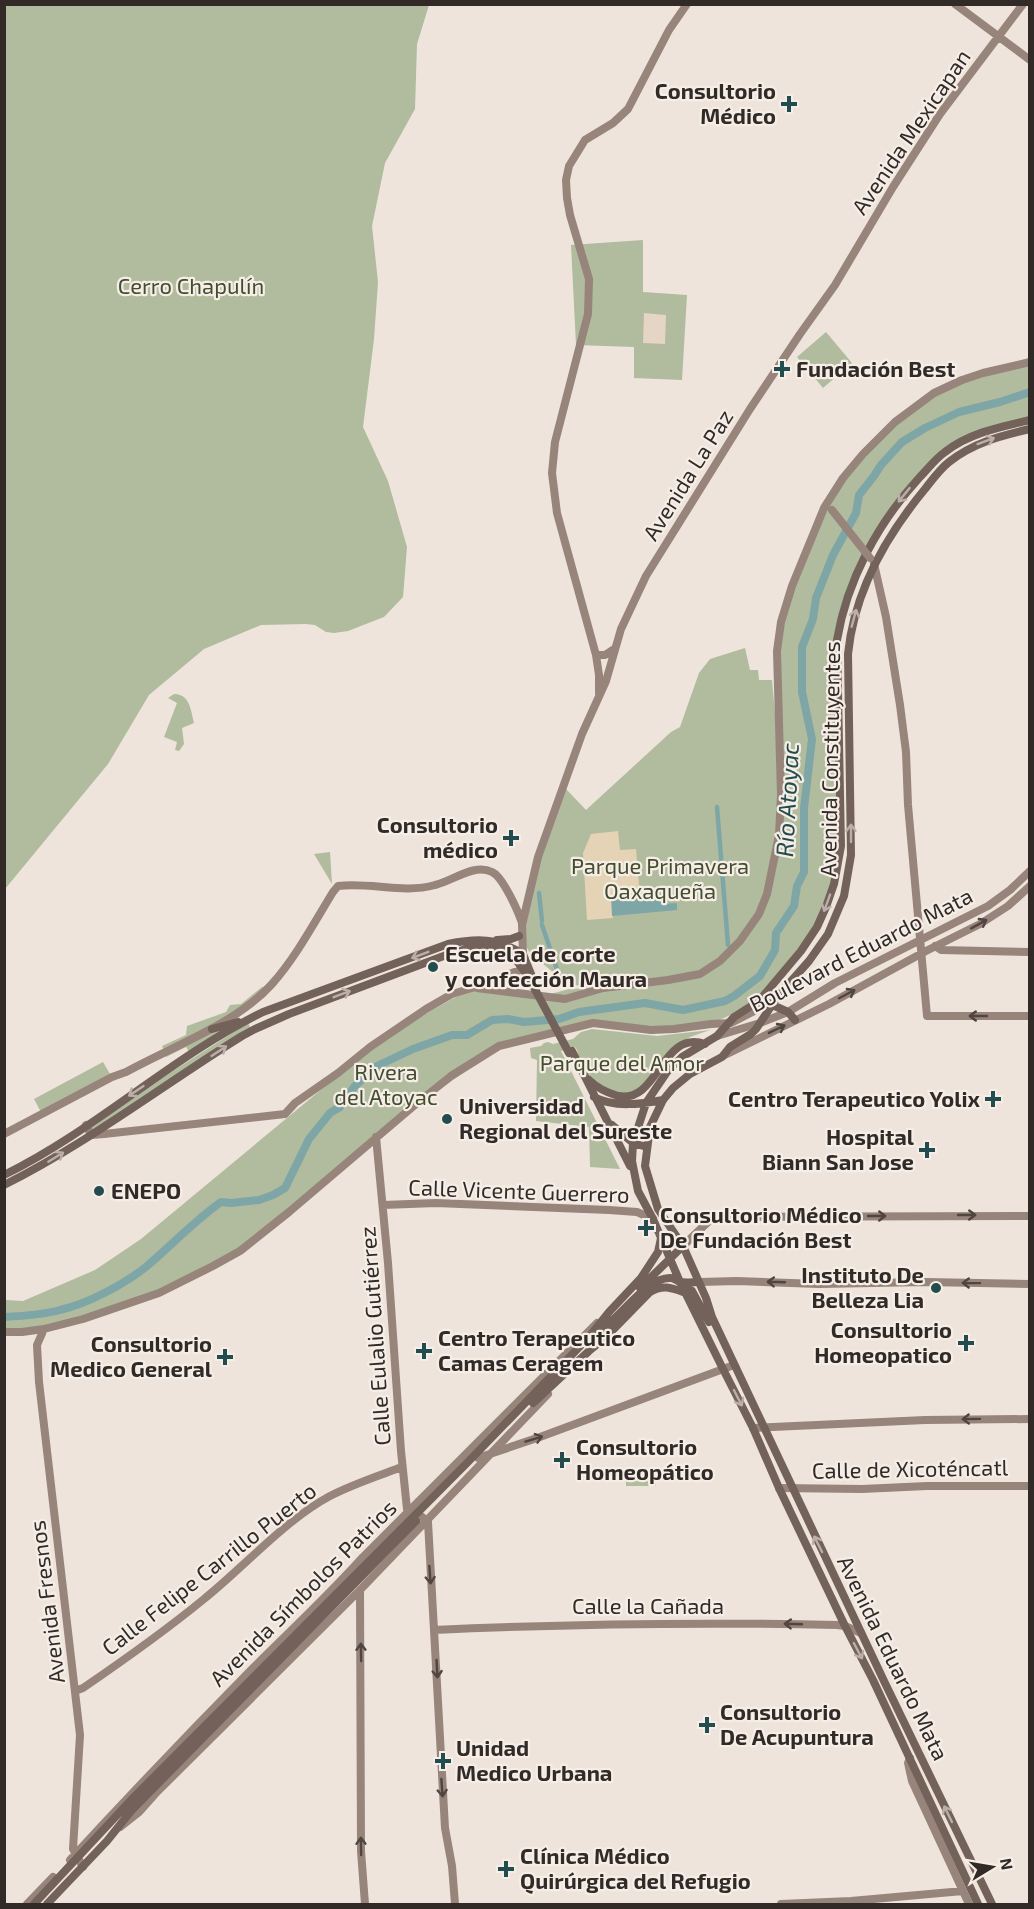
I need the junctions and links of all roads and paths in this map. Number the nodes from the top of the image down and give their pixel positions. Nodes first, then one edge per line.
1 (687, 4) edge
2 (955, 4) edge
3 (1023, 4) edge
4 (998, 37) junction
5 (1029, 60) edge
6 (835, 285) joint
7 (1029, 362) edge
8 (1029, 420) edge
9 (1029, 429) edge
10 (828, 509) junction
11 (872, 565) junction
12 (614, 649) junction
13 (596, 654) junction
14 (599, 699) junction
15 (838, 735) junction
16 (849, 735) junction
17 (1029, 870) edge
18 (1029, 886) edge
19 (522, 925) junction
20 (519, 936) junction
21 (487, 940) junction
22 (920, 941) junction
23 (935, 946) junction
24 (1029, 952) edge
25 (518, 954) junction
26 (922, 954) junction
27 (522, 966) junction
28 (532, 979) junction
29 (476, 987) junction
30 (768, 991) junction
31 (778, 996) junction
32 (759, 1001) junction
33 (772, 1004) junction
34 (788, 1012) junction
35 (1029, 1016) edge
36 (734, 1017) junction
37 (795, 1020) junction
38 (245, 1021) junction
39 (760, 1023) junction
40 (711, 1024) junction
41 (727, 1024) junction
42 (212, 1029) junction
43 (717, 1036) junction
44 (705, 1044) junction
45 (570, 1052) junction
46 (722, 1057) junction
47 (587, 1078) junction
48 (653, 1093) junction
49 (593, 1096) junction
50 (665, 1098) junction
51 (646, 1103) junction
52 (606, 1118) junction
53 (86, 1125) junction
54 (4, 1134) edge
55 (91, 1135) junction
56 (376, 1137) junction
57 (633, 1143) junction
58 (646, 1147) junction
59 (632, 1161) junction
60 (4, 1174) edge
61 (635, 1176) junction
62 (4, 1185) edge
63 (638, 1191) junction
64 (644, 1202) junction
65 (383, 1205) junction
66 (658, 1209) junction
67 (637, 1212) junction
68 (1029, 1216) edge
69 (653, 1219) junction
70 (661, 1238) junction
71 (683, 1246) junction
72 (670, 1259) junction
73 (680, 1282) junction
74 (699, 1282) junction
75 (1029, 1284) edge
76 (686, 1293) junction
77 (609, 1312) junction
78 (44, 1329) junction
79 (4, 1332) edge
80 (22, 1332) junction
81 (599, 1332) junction
82 (589, 1337) junction
83 (37, 1345) junction
84 (574, 1347) junction
85 (589, 1351) junction
86 (728, 1353) junction
87 (734, 1365) junction
88 (723, 1370) junction
89 (558, 1381) junction
90 (1029, 1419) edge
91 (763, 1427) junction
92 (753, 1428) junction
93 (491, 1453) junction
94 (478, 1458) junction
95 (402, 1467) junction
96 (1029, 1486) edge
97 (779, 1488) junction
98 (792, 1489) junction
99 (417, 1516) junction
100 (410, 1532) junction
101 (360, 1590) junction
102 (845, 1626) junction
103 (434, 1630) junction
104 (861, 1633) junction
105 (75, 1691) junction
106 (910, 1758) junction
107 (915, 1772) junction
108 (939, 1794) junction
109 (134, 1797) junction
110 (123, 1801) junction
111 (112, 1834) junction
112 (76, 1856) junction
113 (83, 1867) junction
114 (963, 1891) junction
115 (27, 1905) edge
116 (34, 1905) edge
117 (47, 1905) edge
118 (365, 1905) edge
119 (455, 1905) edge
120 (781, 1905) edge
121 (969, 1905) edge
122 (978, 1905) edge
123 (992, 1905) edge

1 - 13 street
2 - 4 street
3 - 4 street, Avenida Mexicapan
4 - 5 street
4 - 6 street, Avenida Mexicapan
6 - 12 street, Avenida La Paz
7 - 10 street
8 -> 15 main road, Avenida Constituyentes
11 -> 9 main road, Avenida Constituyentes
10 - 11 street, bridge
10 - 29 street
16 -> 11 main road, Avenida Constituyentes
11 - 22 street
12 - 13 street
12 - 14 street, Avenida La Paz
13 - 14 street
14 - 19 street, Avenida La Paz
15 - 16 street
15 -> 30 main road, Avenida Constituyentes
31 -> 16 main road, Avenida Constituyentes
17 - 22 street, Boulevard Eduardo Mata
23 -> 18 street, Boulevard Eduardo Mata
19 - 20 street, Avenida La Paz
19 - 25 street
19 - 42 street
20 - 21 main road
20 - 25 street, Avenida La Paz
21 - 25 main road
21 -> 38 main road
22 - 26 street
22 - 34 street, Boulevard Eduardo Mata
23 - 24 street
23 - 26 street, Boulevard Eduardo Mata
25 - 27 main road
25 - 28 main road
55 -> 25 main road
35 -> 26 street
37 -> 26 street, Boulevard Eduardo Mata
27 - 28 main road
27 - 29 street
28 - 45 main road, bridge
29 - 55 street
30 - 31 street
30 - 32 main road, Avenida Constituyentes
31 - 33 main road, Avenida Constituyentes
32 - 33 main road
32 - 36 main road, Avenida Constituyentes
33 - 34 main road
33 - 39 main road, Avenida Constituyentes
33 - 41 street
34 - 37 main road
34 - 39 street, Boulevard Eduardo Mata
36 - 40 street
36 - 41 main road, Avenida Constituyentes
46 -> 37 street, Boulevard Eduardo Mata
38 - 42 main road
38 -> 53 main road
39 - 43 street, Boulevard Eduardo Mata
39 - 46 main road, Avenida Constituyentes
40 - 41 street
40 - 56 street
41 - 43 main road, Avenida Constituyentes
42 - 54 street
43 - 44 main road, Boulevard Eduardo Mata
44 - 47 main road
44 - 48 main road, Boulevard Eduardo Mata
45 - 47 main road
45 - 49 main road
46 - 50 main road, Boulevard Eduardo Mata
47 - 49 main road
48 - 50 main road
48 - 51 main road, Boulevard Eduardo Mata
49 - 51 main road
49 - 52 main road
49 - 63 main road
50 - 51 main road
50 - 58 main road, Boulevard Eduardo Mata
51 - 57 main road, Boulevard Eduardo Mata
52 - 57 main road
52 - 61 main road
53 - 55 street
53 - 60 main road
62 -> 55 main road
56 - 65 street, Calle Eulalio Gutiérrez
56 - 78 street
57 - 58 main road
57 - 59 main road, Boulevard Eduardo Mata
58 - 59 main road
58 - 66 main road, Boulevard Eduardo Mata
59 - 61 main road, Boulevard Eduardo Mata
61 - 63 main road, Boulevard Eduardo Mata
61 - 66 main road
63 - 64 main road, Boulevard Eduardo Mata
64 - 67 street
64 - 69 main road, Boulevard Eduardo Mata
65 - 67 street, Calle Vicente Guerrero
65 - 95 street, Calle Eulalio Gutiérrez
66 - 71 main road, Boulevard Eduardo Mata
67 - 69 street, Calle Vicente Guerrero
71 -> 68 street
69 - 70 main road, Boulevard Eduardo Mata
70 - 72 main road, Boulevard Eduardo Mata
70 - 77 main road
71 - 72 main road
71 - 74 main road, Boulevard Eduardo Mata
72 - 73 main road, Boulevard Eduardo Mata
72 - 81 main road
73 - 74 main road
73 - 76 main road, Boulevard Eduardo Mata
73 - 81 main road
73 - 86 main road
75 -> 74 street
74 - 86 main road, Boulevard Eduardo Mata
76 - 85 main road, Avenida Símbolos Patrios
76 - 88 main road, Boulevard Eduardo Mata
77 - 82 main road
77 - 84 street, Avenida Símbolos Patrios
78 - 80 street
78 - 83 street, Avenida Fresnos
79 - 80 street
80 - 83 street
81 - 82 main road
81 - 85 main road
82 - 84 main road
82 - 99 main road, Avenida Símbolos Patrios
83 - 105 street, Avenida Fresnos
84 - 99 street, Avenida Símbolos Patrios
85 - 89 main road, Avenida Símbolos Patrios
86 - 87 main road, Boulevard Eduardo Mata
87 - 88 street
87 - 91 main road, Boulevard Eduardo Mata
88 -> 92 main road, Boulevard Eduardo Mata
93 -> 88 street
89 - 93 street, Avenida Símbolos Patrios
89 - 94 main road, Avenida Símbolos Patrios
90 -> 91 street
91 - 92 street
91 - 98 main road, Avenida Eduardo Mata
92 - 97 main road, Avenida Eduardo Mata
93 - 94 street
93 - 99 street, Avenida Símbolos Patrios
94 - 99 main road, Avenida Símbolos Patrios
95 - 99 street, Calle Eulalio Gutiérrez
95 - 105 street, Calle Felipe Carrillo Puerto
96 - 98 street, Calle de Xicoténcatl
97 - 98 street, Calle de Xicoténcatl
97 - 102 main road, Avenida Eduardo Mata
104 -> 98 main road, Avenida Eduardo Mata
99 - 100 main road, Avenida Símbolos Patrios
99 -> 103 street, Calle Eulalio Gutiérrez
99 - 109 main road, Avenida Símbolos Patrios
99 - 110 street, Avenida Símbolos Patrios
100 - 101 street, Avenida Símbolos Patrios
100 - 111 main road, Avenida Símbolos Patrios
101 - 111 street, Avenida Símbolos Patrios
118 -> 101 street
102 -> 103 street, Calle la Cañada
102 - 104 street, Calle la Cañada
102 -> 106 main road, Avenida Eduardo Mata
103 -> 119 street, Calle Eulalio Gutiérrez
104 - 108 main road, Avenida Eduardo Mata
105 - 112 street, Avenida Fresnos
106 - 107 main road, Avenida Eduardo Mata
106 - 114 street
107 - 108 main road
107 - 122 main road, Avenida Eduardo Mata
123 -> 108 main road, Avenida Eduardo Mata
109 - 110 main road
109 - 112 main road, Avenida Símbolos Patrios
110 - 112 street, Avenida Símbolos Patrios
111 - 113 main road, Avenida Símbolos Patrios
112 - 113 street
112 - 115 street, Avenida Símbolos Patrios
112 - 116 main road, Avenida Símbolos Patrios
113 - 117 main road, Avenida Símbolos Patrios
114 - 120 street
114 - 121 street

